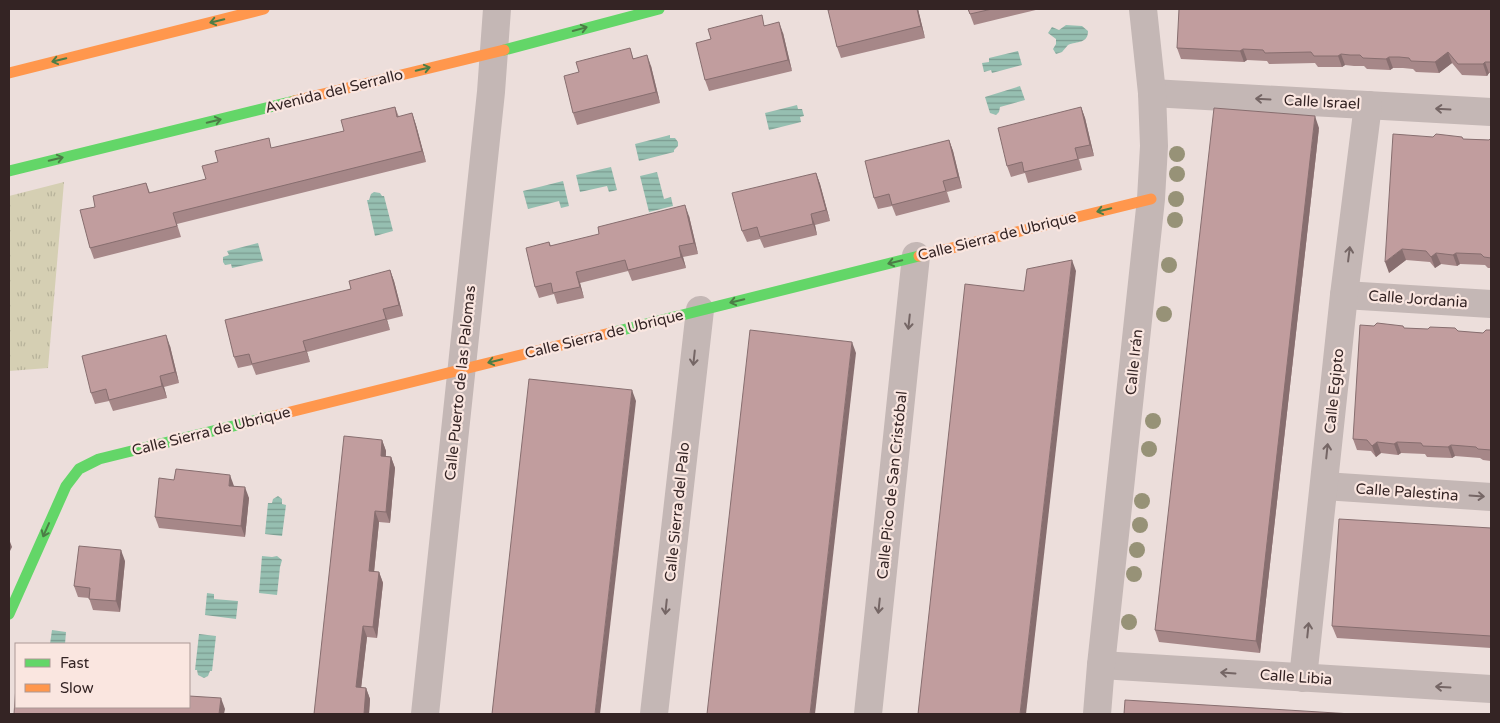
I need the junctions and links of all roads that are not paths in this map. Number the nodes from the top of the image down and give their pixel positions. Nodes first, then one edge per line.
1 (264, 9) edge
2 (497, 9) edge
3 (659, 9) edge
4 (1143, 9) edge
5 (495, 52) junction
6 (9, 72) edge
7 (1152, 93) junction
8 (1368, 105) junction
9 (1491, 112) edge
10 (9, 171) edge
11 (1151, 199) junction
12 (916, 256) junction
13 (1344, 295) junction
14 (1491, 304) edge
15 (700, 310) junction
16 (461, 370) junction
17 (1324, 486) junction
18 (1491, 497) edge
19 (10, 609) edge
20 (1101, 665) junction
21 (1303, 678) junction
22 (1491, 690) edge
23 (425, 714) edge
24 (654, 714) edge
25 (868, 714) edge
26 (1097, 714) edge

1 -> 6 street
2 - 5 street, Calle Puerto de las Palomas
5 -> 3 street, Avenida del Serrallo
4 - 7 street, Calle Irán
10 -> 5 street, Avenida del Serrallo
5 - 16 street, Calle Puerto de las Palomas
8 -> 7 street, Calle Israel
7 - 11 street, Calle Irán
9 -> 8 street, Calle Israel
13 -> 8 street, Calle Egipto
11 -> 12 street, Calle Sierra de Ubrique
11 - 20 street, Calle Irán
12 -> 15 street, Calle Sierra de Ubrique
12 -> 25 street, Calle Pico de San Cristóbal
13 - 14 street, Calle Jordania
17 -> 13 street, Calle Egipto
15 -> 16 street, Calle Sierra de Ubrique
15 -> 24 street, Calle Sierra del Palo
16 -> 19 street, Calle Sierra de Ubrique
16 - 23 street, Calle Puerto de las Palomas
17 -> 18 street, Calle Palestina
21 -> 17 street, Calle Egipto
21 -> 20 street, Calle Libia
20 - 26 street, Calle Irán
22 -> 21 street, Calle Libia

